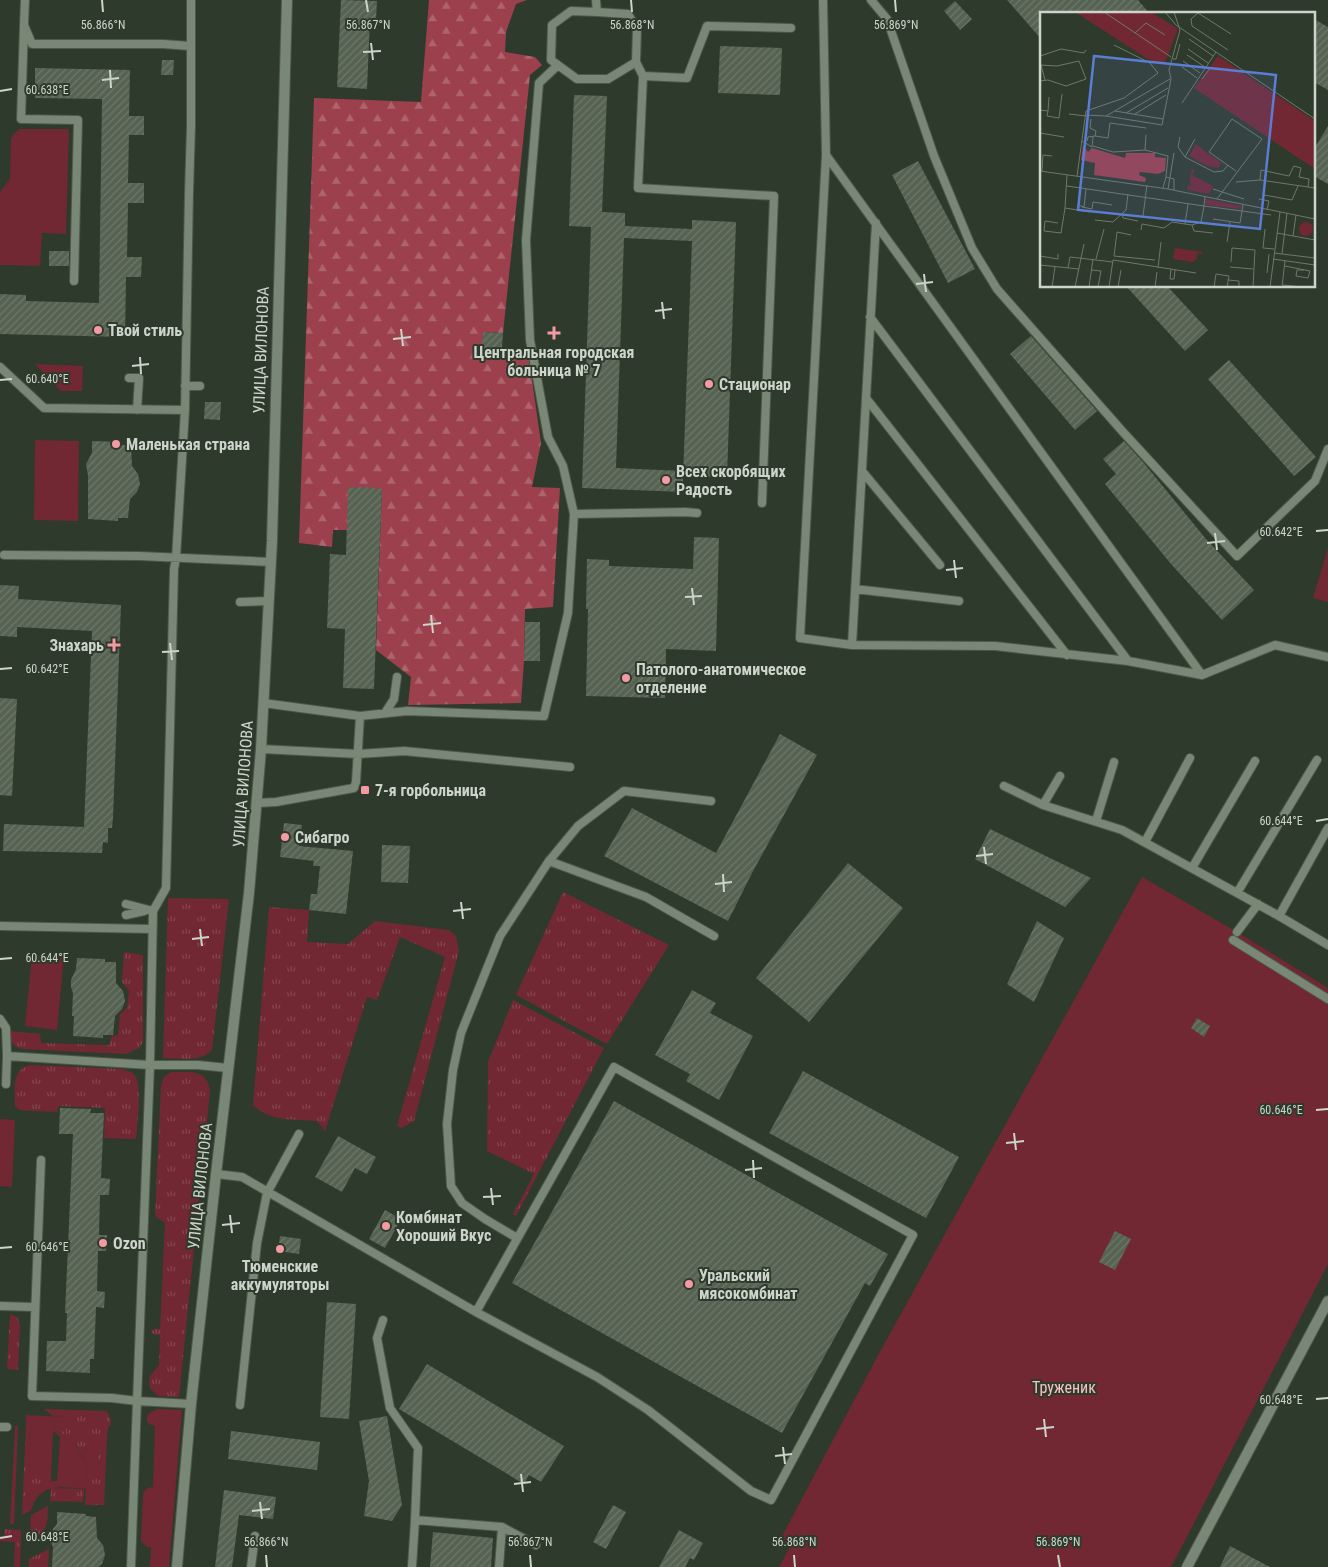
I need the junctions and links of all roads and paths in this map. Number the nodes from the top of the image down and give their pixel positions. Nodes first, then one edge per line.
1 (25, 0) edge
2 (191, 0) edge
3 (287, 0) edge
4 (596, 0) edge
5 (822, 0) edge
6 (870, 0) edge
7 (597, 12) junction
8 (24, 25) junction
9 (791, 28) dead end
10 (190, 46) junction
11 (636, 62) junction
12 (558, 65) junction
13 (643, 76) junction
14 (826, 155) junction
15 (876, 223) junction
16 (74, 281) dead end
17 (870, 317) junction
18 (0, 367) edge
19 (6, 373) junction
20 (129, 378) dead end
21 (0, 379) edge
22 (185, 386) junction
23 (200, 386) dead end
24 (128, 387) dead end
25 (138, 387) junction
26 (866, 398) junction
27 (137, 410) junction
28 (185, 410) junction
29 (1328, 449) edge
30 (862, 471) junction
31 (762, 503) dead end
32 (697, 513) dead end
33 (574, 514) junction
34 (4, 555) dead end
35 (176, 558) junction
36 (271, 562) junction
37 (940, 565) dead end
38 (855, 588) junction
39 (269, 601) junction
40 (959, 601) dead end
41 (240, 602) dead end
42 (852, 645) junction
43 (1066, 655) junction
44 (1328, 657) edge
45 (1128, 662) junction
46 (1202, 675) junction
47 (397, 677) dead end
48 (264, 702) junction
49 (385, 713) junction
50 (360, 716) junction
51 (261, 749) junction
52 (358, 754) junction
53 (1190, 758) dead end
54 (1317, 760) dead end
55 (1255, 761) dead end
56 (1114, 762) dead end
57 (570, 766) dead end
58 (1060, 776) dead end
59 (1004, 786) dead end
60 (711, 801) dead end
61 (257, 803) junction
62 (1043, 805) junction
63 (1096, 821) junction
64 (1328, 828) edge
65 (1145, 842) junction
66 (549, 861) junction
67 (1192, 868) junction
68 (1236, 893) junction
69 (126, 904) dead end
70 (1258, 904) junction
71 (150, 911) junction
72 (126, 915) dead end
73 (1279, 916) junction
74 (0, 926) edge
75 (152, 929) junction
76 (1237, 932) dead end
77 (714, 936) dead end
78 (1233, 940) dead end
79 (1328, 945) edge
80 (1328, 999) edge
81 (0, 1019) edge
82 (7, 1056) junction
83 (150, 1065) junction
84 (228, 1068) junction
85 (6, 1084) dead end
86 (298, 1134) dead end
87 (41, 1160) dead end
88 (216, 1174) junction
89 (268, 1193) junction
90 (517, 1238) junction
91 (1328, 1301) edge
92 (0, 1306) edge
93 (34, 1307) junction
94 (476, 1312) junction
95 (383, 1320) dead end
96 (137, 1401) junction
97 (191, 1404) junction
98 (240, 1405) dead end
99 (415, 1520) junction
100 (502, 1527) junction
101 (255, 1536) dead end
102 (536, 1544) dead end
103 (131, 1567) edge
104 (177, 1567) edge
105 (251, 1567) edge
106 (412, 1567) edge
107 (499, 1567) edge
108 (1187, 1567) edge

1 - 8 lane
2 - 10 lane
3 - 36 street, УЛИЦА ВИЛОНОВА
4 - 7 lane
5 - 14 lane
6 - 29 lane
7 - 11 lane
7 - 12 lane
8 - 10 lane
8 - 16 lane
9 - 13 lane
10 - 22 lane
11 - 12 lane
11 - 13 lane
12 - 33 lane
13 - 31 lane
14 - 15 lane
14 - 42 lane
15 - 17 lane
15 - 46 lane
17 - 26 lane
17 - 45 lane
18 - 19 lane
19 - 21 lane
19 - 27 lane
20 - 25 lane
22 - 23 lane
22 - 28 lane
24 - 25 lane
25 - 27 lane
26 - 30 lane
26 - 43 lane
27 - 28 lane
28 - 35 lane
30 - 37 lane
30 - 38 lane
32 - 33 lane
33 - 49 lane
34 - 35 lane
35 - 36 lane
35 - 71 lane
36 - 39 street, УЛИЦА ВИЛОНОВА
38 - 40 lane
38 - 42 lane
39 - 41 lane
39 - 48 street, УЛИЦА ВИЛОНОВА
42 - 43 lane
43 - 45 lane
44 - 46 lane
45 - 46 lane
47 - 49 lane
48 - 50 lane
48 - 51 street, УЛИЦА ВИЛОНОВА
49 - 50 lane
50 - 52 lane
51 - 52 lane
51 - 61 street, УЛИЦА ВИЛОНОВА
52 - 57 lane
52 - 61 lane
53 - 65 lane
54 - 68 lane
55 - 67 lane
56 - 63 lane
58 - 62 lane
59 - 62 lane
60 - 66 lane
61 - 84 street, УЛИЦА ВИЛОНОВА
62 - 63 lane
63 - 65 lane
64 - 73 lane
65 - 67 lane
66 - 77 lane
66 - 90 lane
67 - 68 lane
68 - 70 lane
69 - 71 lane
70 - 73 lane
70 - 76 lane
71 - 72 lane
71 - 75 lane
73 - 79 lane
74 - 75 lane
75 - 83 lane
78 - 80 lane
81 - 82 lane
82 - 83 lane
82 - 85 lane
83 - 84 lane
83 - 96 lane
84 - 88 street, УЛИЦА ВИЛОНОВА
86 - 89 lane
87 - 93 lane
88 - 89 lane
88 - 97 street, УЛИЦА ВИЛОНОВА
89 - 94 lane
89 - 98 lane
90 - 94 lane
90 - 94 lane
91 - 108 street
92 - 93 lane
93 - 96 lane
95 - 99 lane
96 - 97 lane
96 - 103 lane
97 - 104 street, УЛИЦА ВИЛОНОВА
99 - 100 lane
99 - 106 lane
100 - 102 lane
100 - 107 lane
101 - 105 lane

